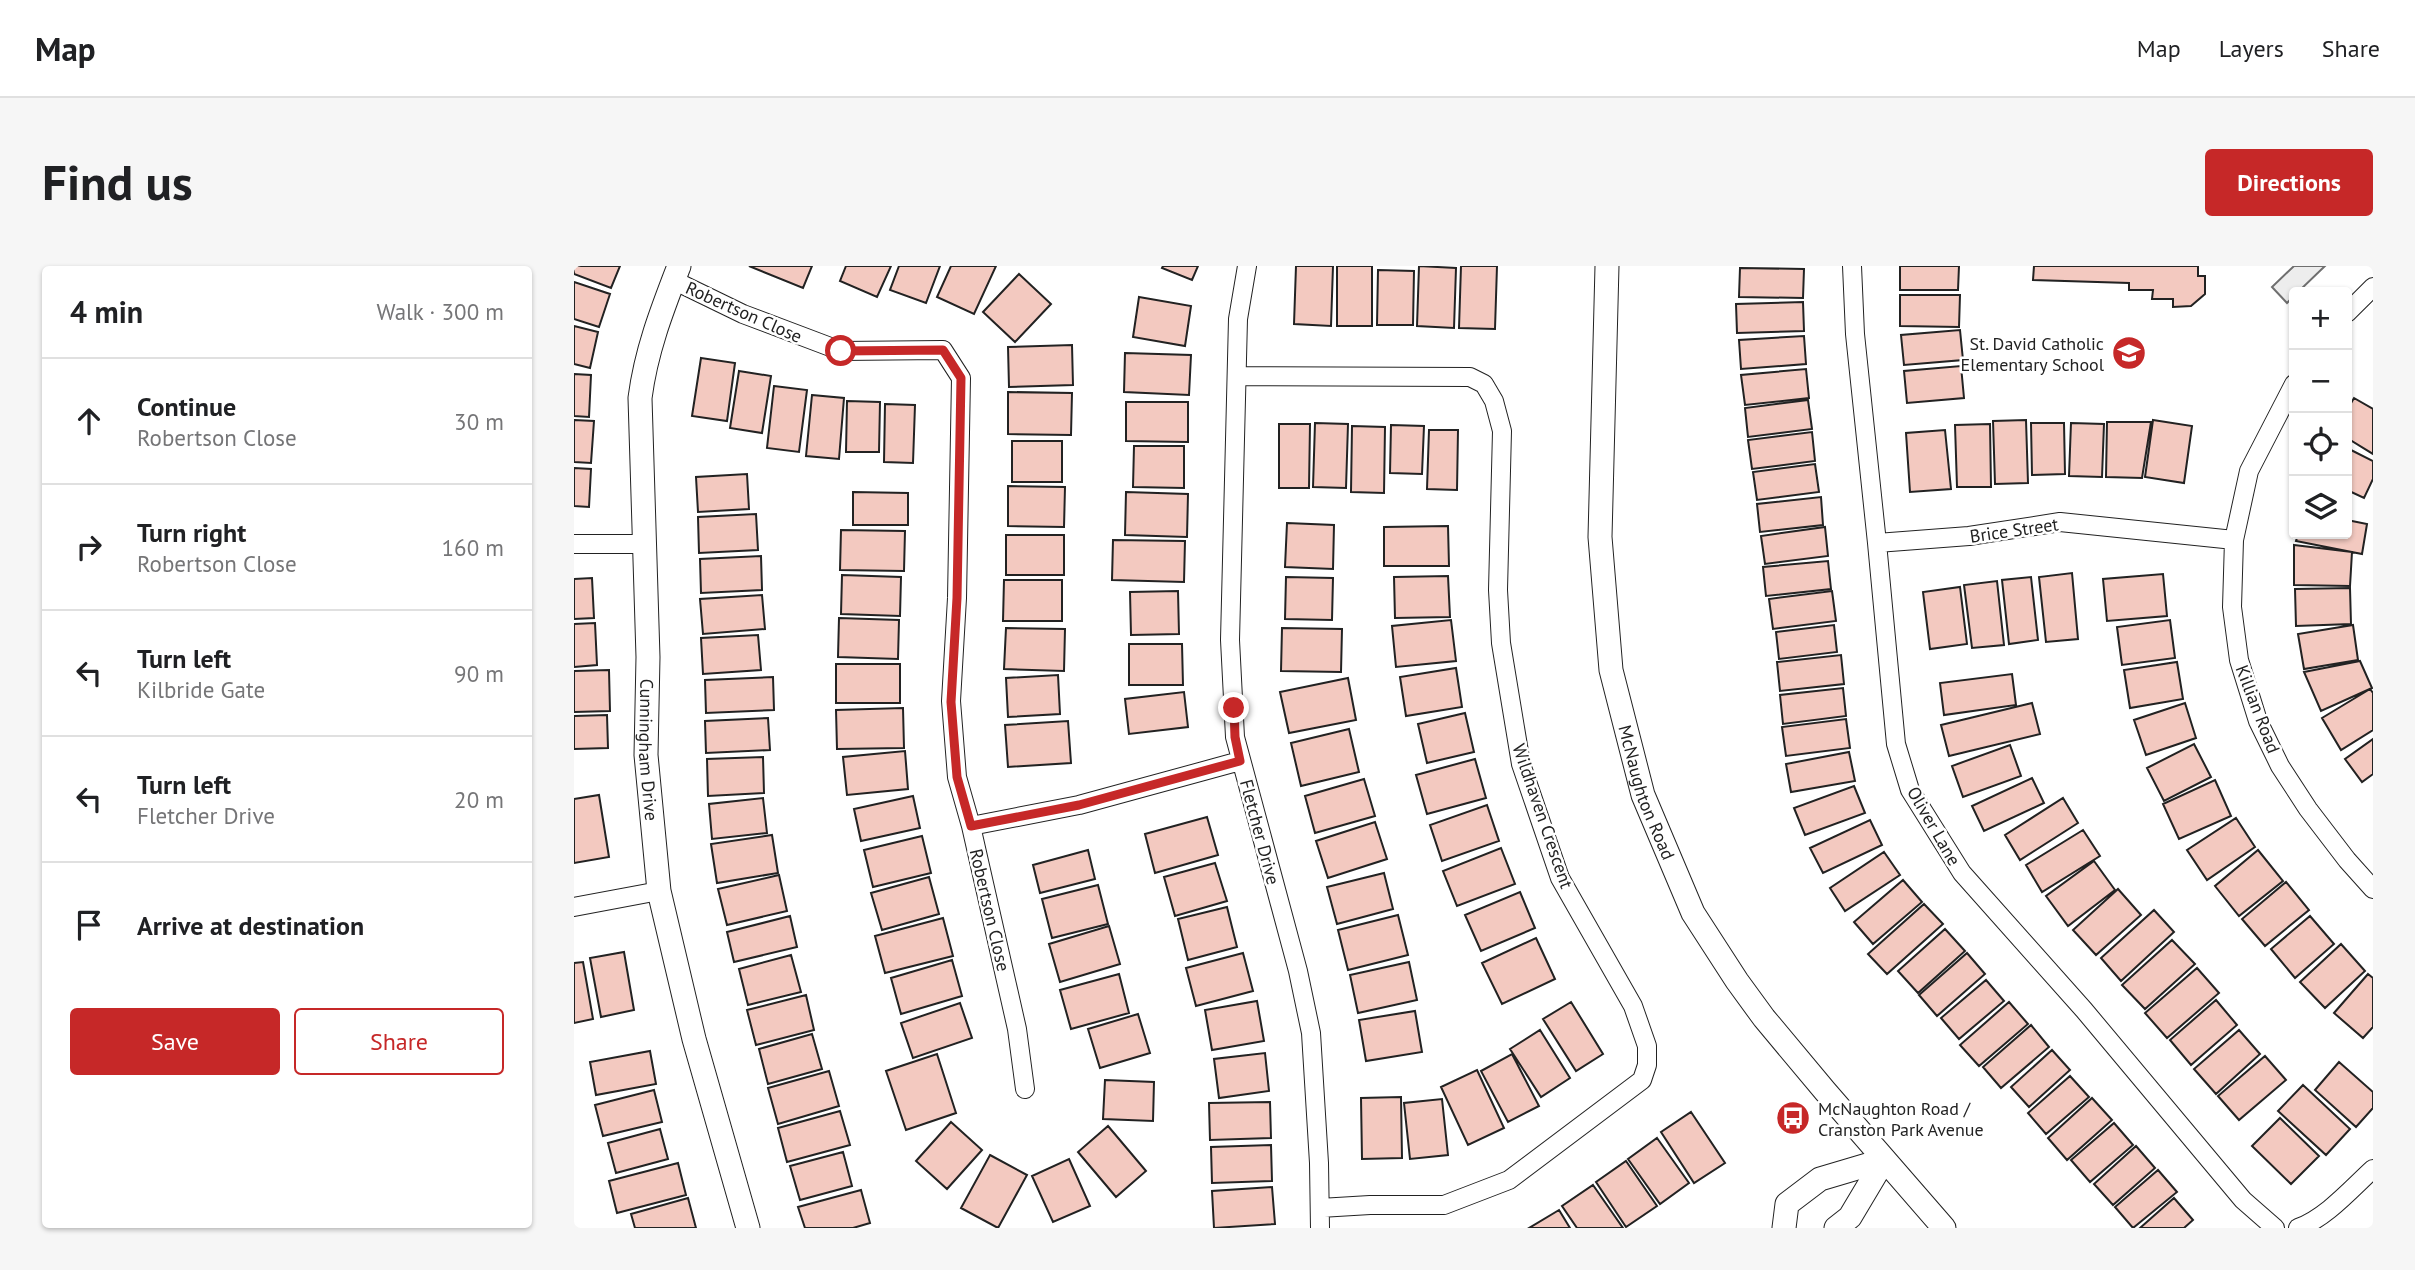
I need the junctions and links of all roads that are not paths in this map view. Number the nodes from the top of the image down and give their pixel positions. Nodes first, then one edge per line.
1 (1247, 266) edge
2 (1607, 266) edge
3 (1852, 266) edge
4 (676, 273) edge
5 (2373, 287) edge
6 (2352, 308) edge
7 (1237, 376) junction
8 (2289, 394) edge
9 (2234, 540) junction
10 (1877, 543) junction
11 (574, 544) edge
12 (645, 544) junction
13 (1240, 761) junction
14 (971, 826) junction
15 (2373, 889) edge
16 (659, 891) junction
17 (574, 907) edge
18 (1024, 1089) dead end
19 (1884, 1160) junction
20 (2373, 1168) edge
21 (1320, 1208) junction
22 (748, 1228) edge
23 (1320, 1228) edge
24 (1784, 1228) edge
25 (1836, 1228) edge
26 (1944, 1228) edge
27 (2275, 1228) edge
28 (2298, 1228) edge

1 - 7 street, Fletcher Drive
2 - 19 street, McNaughton Road
3 - 10 street, Oliver Lane
4 - 12 street, Cunningham Drive
4 - 14 street, Robertson Close
5 - 6 street
7 - 13 street, Fletcher Drive
7 - 21 street, Wildhaven Crescent
8 - 9 street, Killian Road
9 - 10 street, Brice Street
9 - 15 street, Killian Road
10 - 27 street, Oliver Lane
11 - 12 street
12 - 16 street, Cunningham Drive
13 - 14 street
13 - 21 street, Fletcher Drive
14 - 18 street, Robertson Close
16 - 17 street
16 - 22 street, Cunningham Drive
19 - 24 street
19 - 25 street
19 - 26 street, McNaughton Road
20 - 28 street
21 - 23 street, Fletcher Drive

